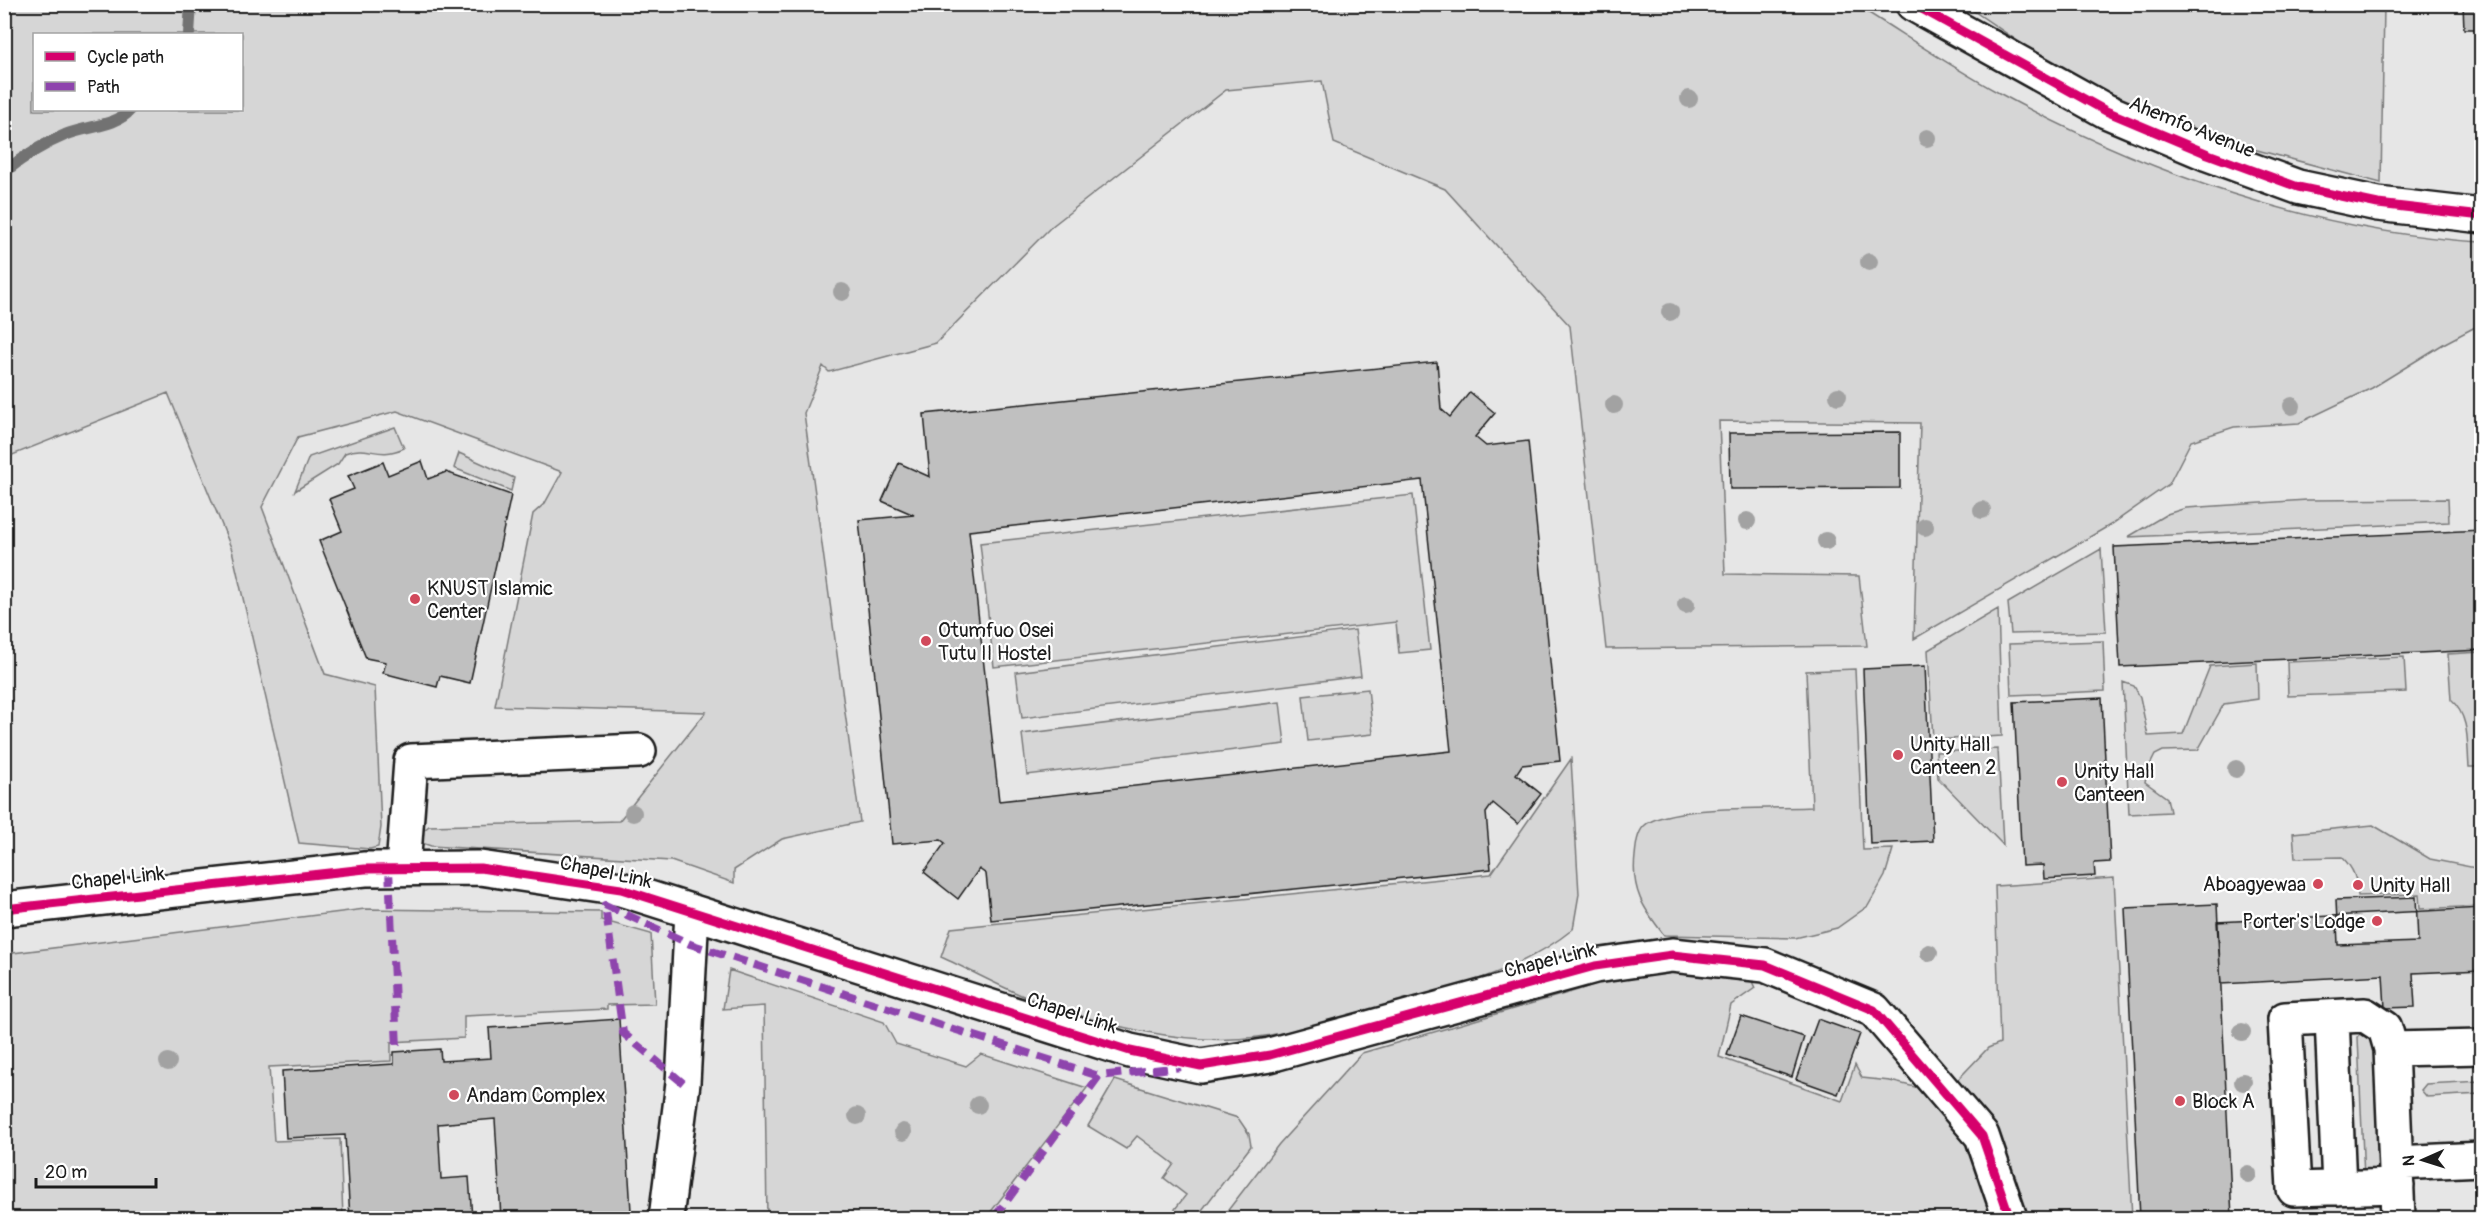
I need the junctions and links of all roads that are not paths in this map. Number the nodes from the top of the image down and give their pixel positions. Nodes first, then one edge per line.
1 (1913, 4) edge
2 (2481, 216) edge
3 (639, 752) dead end
4 (403, 868) junction
5 (4, 909) edge
6 (692, 912) junction
7 (2332, 1017) junction
8 (2481, 1047) edge
9 (2391, 1049) junction
10 (2481, 1159) edge
11 (2396, 1174) junction
12 (2339, 1188) junction
13 (666, 1218) edge
14 (2010, 1218) edge
15 (2398, 1218) edge

1 - 2 street, Ahemfo Avenue
3 - 4 street
4 - 5 street, Chapel Link
4 - 6 street, Chapel Link
6 - 13 street
6 - 14 street, Chapel Link
7 - 9 street
7 - 12 street
7 - 12 street
8 - 9 street
9 - 11 street
10 - 11 street
11 - 12 street
11 - 15 street

